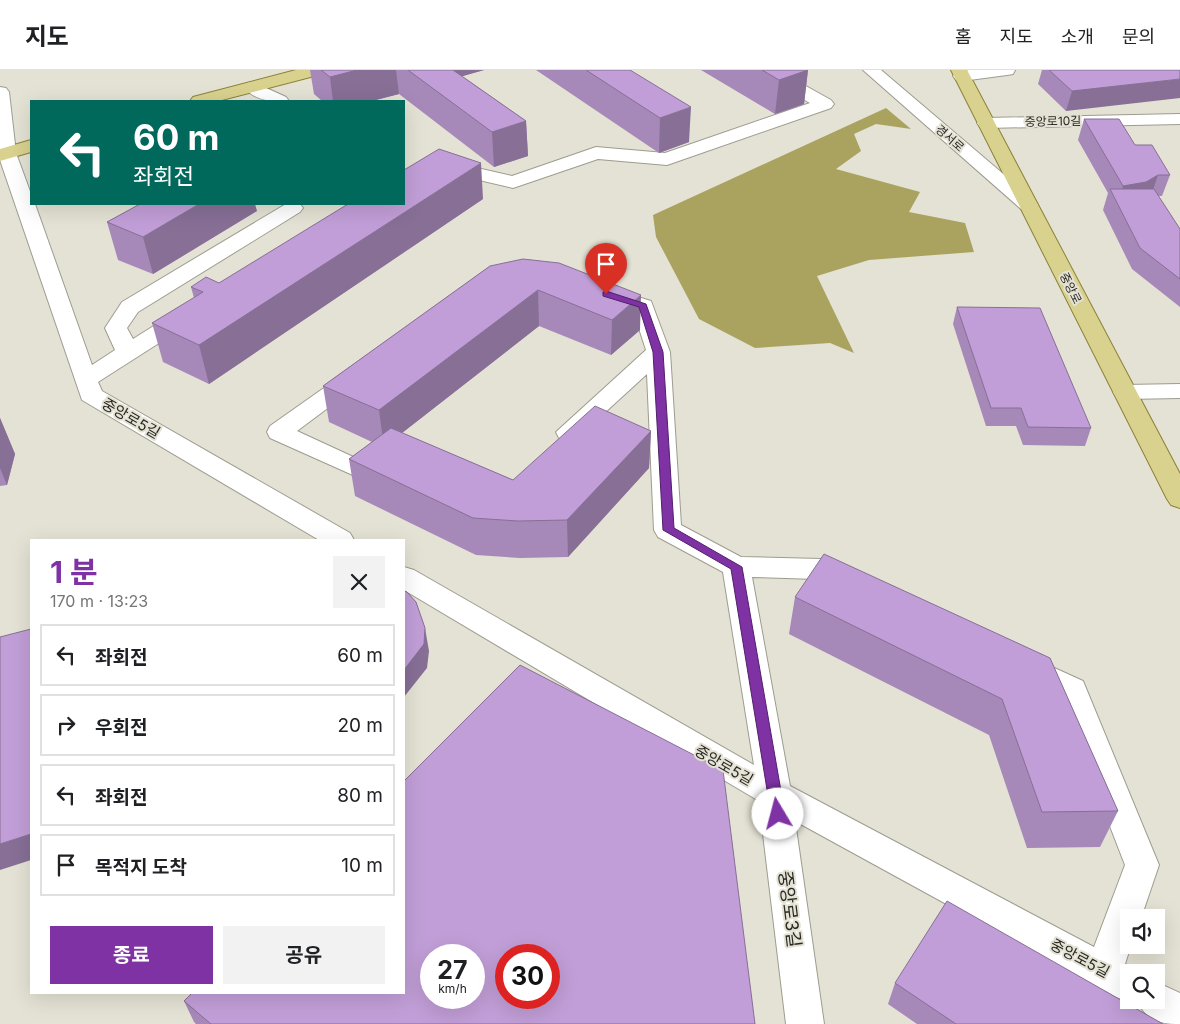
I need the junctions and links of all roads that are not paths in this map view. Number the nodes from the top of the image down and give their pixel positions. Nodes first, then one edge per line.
1 (316, 70) edge
2 (764, 70) edge
3 (871, 70) edge
4 (1007, 70) edge
5 (961, 73) edge
6 (253, 87) junction
7 (0, 92) edge
8 (203, 100) edge
9 (278, 100) edge
10 (1180, 119) edge
11 (986, 123) junction
12 (30, 146) edge
13 (4, 154) edge
14 (405, 154) edge
15 (429, 163) junction
16 (405, 178) edge
17 (1028, 205) junction
18 (293, 208) dead end
19 (587, 288) edge
20 (202, 306) edge
21 (658, 352) junction
22 (128, 353) junction
23 (375, 362) edge
24 (86, 379) junction
25 (1180, 390) edge
26 (1125, 392) junction
27 (401, 447) edge
28 (550, 448) edge
29 (1180, 499) edge
30 (338, 539) edge
31 (736, 567) junction
32 (405, 578) edge
33 (875, 595) edge
34 (1000, 655) edge
35 (775, 794) junction
36 (1116, 978) edge
37 (1165, 1005) edge
38 (1180, 1013) edge
39 (805, 1024) edge

1 - 6 main road
2 - 15 street
3 - 17 street, 경서로
4 - 5 street, 중앙로
5 - 11 main road, 중앙로
6 - 8 main road
6 - 9 street
7 - 13 street, 중앙로5길
10 - 11 street, 중앙로10길
11 - 17 main road, 중앙로
12 - 13 main road
13 - 24 street, 중앙로5길
14 - 15 street
15 - 16 street
17 - 26 main road, 중앙로
18 - 22 street
19 - 21 street
20 - 22 street
21 - 28 street
21 - 31 street
22 - 24 street
23 - 27 street
24 - 30 street, 중앙로5길
25 - 26 street
26 - 29 main road, 중앙로
31 - 33 street
31 - 35 street, 중앙로3길
32 - 35 street, 중앙로5길
34 - 36 street
35 - 36 street, 중앙로5길
35 - 39 street, 중앙로3길
37 - 38 street

